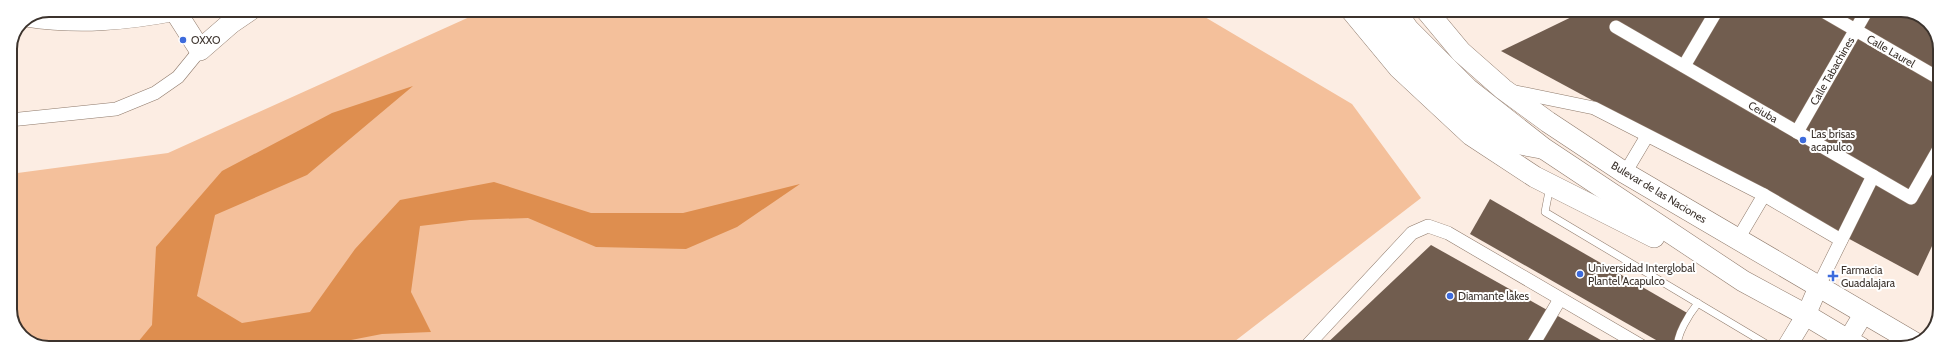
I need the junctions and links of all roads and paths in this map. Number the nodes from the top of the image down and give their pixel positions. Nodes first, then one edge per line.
1 (158, 17) edge
2 (184, 17) edge
3 (227, 17) edge
4 (1357, 17) edge
5 (1377, 17) edge
6 (1400, 17) edge
7 (1432, 17) edge
8 (1713, 17) edge
9 (1833, 17) edge
10 (1863, 17) edge
11 (33, 21) edge
12 (1616, 27) dead end
13 (1856, 30) junction
14 (200, 50) junction
15 (1684, 66) junction
16 (1933, 75) edge
17 (1503, 89) junction
18 (17, 119) edge
19 (1796, 132) junction
20 (1647, 136) junction
21 (1543, 148) junction
22 (1933, 159) edge
23 (1625, 173) junction
24 (1874, 176) junction
25 (1550, 185) junction
26 (1764, 195) junction
27 (1738, 239) junction
28 (1840, 240) junction
29 (1742, 281) junction
30 (1819, 285) junction
31 (1560, 299) junction
32 (1698, 303) junction
33 (1864, 313) junction
34 (1806, 314) junction
35 (1910, 339) edge
36 (1312, 341) edge
37 (1535, 341) edge
38 (1633, 341) edge
39 (1677, 341) edge
40 (1761, 341) edge
41 (1790, 341) edge
42 (1844, 341) edge
43 (1852, 341) edge

1 - 11 street
2 - 14 main road
3 - 14 main road
4 - 25 main road
5 - 21 main road
6 - 21 main road
7 - 17 main road, Bulevar de las Naciones
8 - 15 street
9 - 13 street, Calle Laurel
10 - 13 street, Calle Tabachines
12 - 15 street, Ceiuba
13 - 16 street, Calle Laurel
13 - 19 street, Calle Tabachines
14 - 18 street
15 - 19 street, Ceiuba
17 - 20 street
17 - 23 main road, Bulevar de las Naciones
19 - 24 street, Ceiuba
20 - 23 street
20 - 26 street
21 - 29 main road
22 - 24 street, Ceiuba
23 - 27 main road, Bulevar de las Naciones
24 - 28 street
25 - 29 main road
25 - 32 lane
26 - 27 street
26 - 28 street
27 - 30 main road, Bulevar de las Naciones
28 - 30 street
29 - 34 main road
30 - 33 main road, Bulevar de las Naciones
30 - 34 main road
31 - 36 street
31 - 37 street
31 - 38 street
32 - 39 lane
32 - 40 lane
33 - 35 main road, Bulevar de las Naciones
33 - 43 main road
34 - 41 main road
34 - 42 main road

